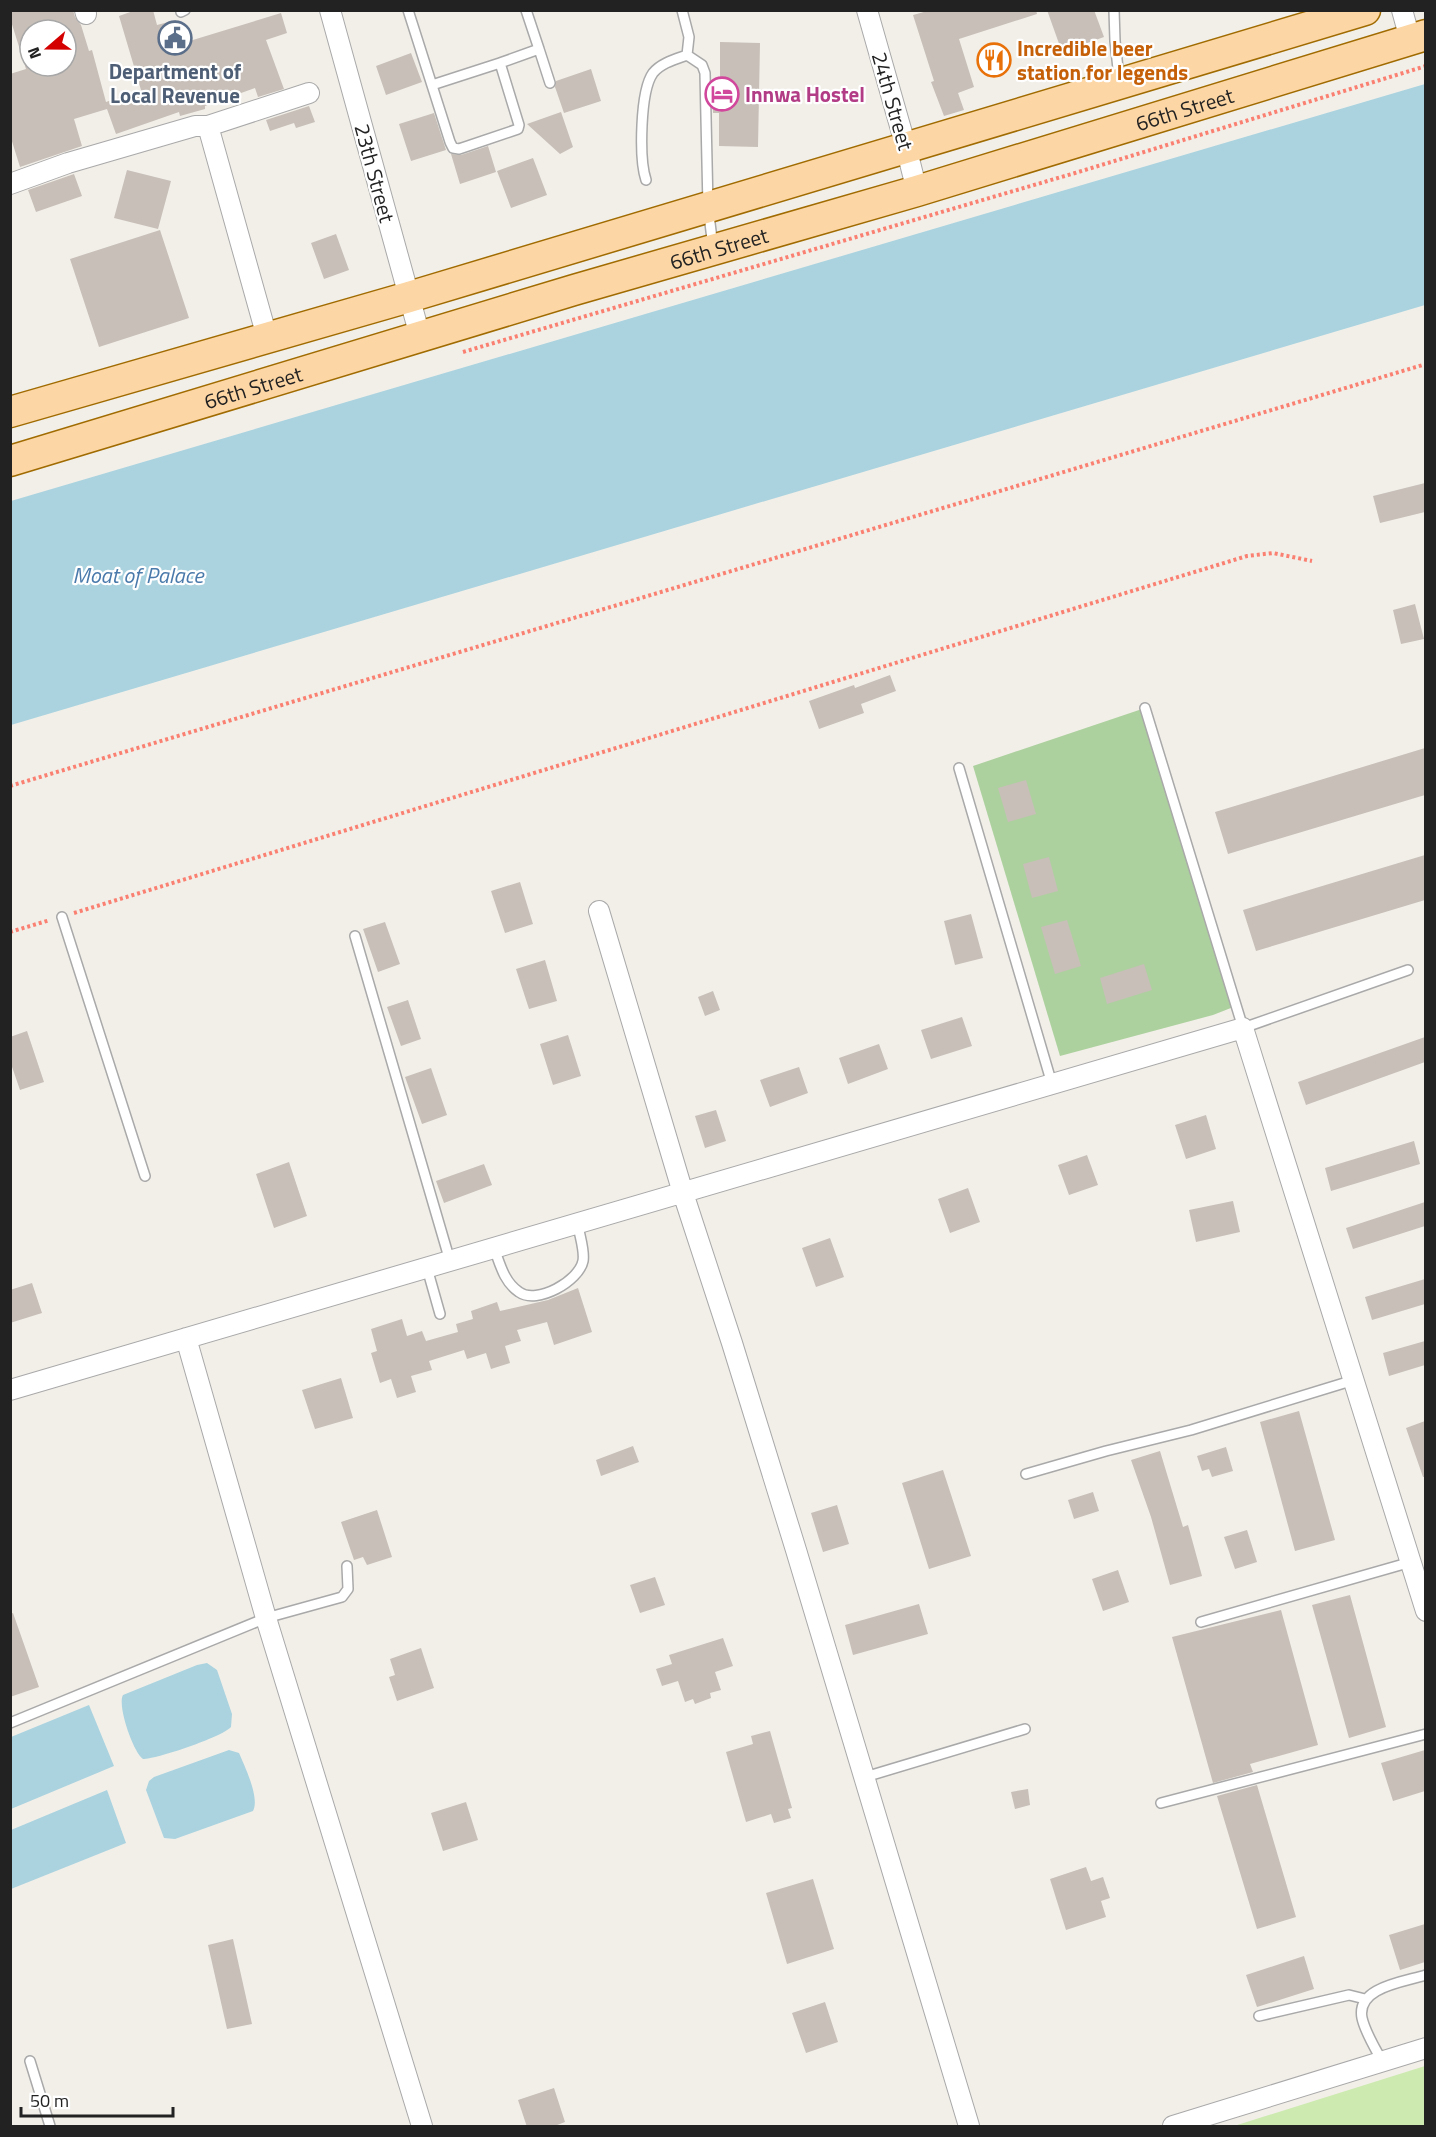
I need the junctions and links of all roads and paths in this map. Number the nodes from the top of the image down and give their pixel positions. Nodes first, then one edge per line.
1 (330, 10) edge
2 (408, 10) edge
3 (526, 10) edge
4 (682, 10) edge
5 (867, 10) edge
6 (1114, 10) edge
7 (1365, 10) edge
8 (1402, 10) edge
9 (1418, 37) edge
10 (539, 49) junction
11 (687, 55) junction
12 (500, 63) junction
13 (1425, 66) edge
14 (550, 83) dead end
15 (1120, 84) junction
16 (432, 85) junction
17 (309, 93) dead end
18 (208, 126) junction
19 (906, 147) junction
20 (646, 180) dead end
21 (10, 184) edge
22 (917, 191) junction
23 (708, 207) junction
24 (713, 251) junction
25 (409, 297) junction
26 (420, 336) junction
27 (267, 337) junction
28 (457, 354) dead end
29 (1425, 364) edge
30 (10, 412) edge
31 (10, 461) edge
32 (1312, 561) dead end
33 (1145, 708) dead end
34 (959, 768) dead end
35 (10, 786) edge
36 (598, 911) dead end
37 (62, 917) junction
38 (10, 932) edge
39 (355, 936) dead end
40 (1408, 970) dead end
41 (1243, 1028) junction
42 (1052, 1084) junction
43 (145, 1176) dead end
44 (683, 1192) junction
45 (578, 1224) junction
46 (494, 1248) junction
47 (450, 1261) junction
48 (427, 1268) junction
49 (440, 1314) dead end
50 (186, 1338) junction
51 (1354, 1380) junction
52 (10, 1390) edge
53 (1026, 1474) dead end
54 (1411, 1562) junction
55 (347, 1566) dead end
56 (1424, 1603) edge
57 (266, 1618) junction
58 (1201, 1622) dead end
59 (10, 1723) edge
60 (1025, 1729) dead end
61 (1425, 1734) edge
62 (865, 1777) junction
63 (1161, 1803) dead end
64 (1425, 1975) edge
65 (1365, 1999) junction
66 (1259, 2016) dead end
67 (1425, 2048) edge
68 (30, 2061) dead end
69 (1382, 2061) junction
70 (50, 2127) edge
71 (422, 2127) edge
72 (969, 2127) edge
73 (1173, 2127) edge

1 - 25 street, 23th Street
2 - 16 lane
3 - 10 lane
4 - 11 lane
5 - 19 street, 24th Street
6 - 15 lane
7 - 15 main road, 66th Street
8 - 9 street
9 - 22 main road, 66th Street
10 - 12 lane
10 - 14 lane
11 - 20 lane
11 - 23 lane
12 - 16 lane
12 - 16 lane
13 - 28 path
15 - 19 main road, 66th Street
17 - 18 street
18 - 21 street
18 - 27 street
19 - 22 street, 24th Street
19 - 23 main road, 66th Street
22 - 24 main road, 66th Street
23 - 24 lane
23 - 25 main road, 66th Street
24 - 26 main road, 66th Street
25 - 26 street, 23th Street
25 - 27 main road, 66th Street
26 - 31 main road, 66th Street
27 - 30 main road, 66th Street
29 - 35 path
32 - 37 path
33 - 41 lane
34 - 42 lane
36 - 44 street
37 - 38 path
37 - 43 lane
39 - 47 lane
40 - 41 lane
41 - 42 street
41 - 51 street
42 - 44 street
44 - 45 street
44 - 62 street
45 - 46 street
45 - 46 lane
46 - 47 street
47 - 48 street
48 - 49 lane
48 - 50 street
50 - 52 street
50 - 57 street
51 - 53 lane
51 - 54 street
54 - 56 street
54 - 58 lane
55 - 57 lane
57 - 59 lane
57 - 71 street
60 - 62 lane
61 - 63 lane
62 - 72 street
64 - 65 lane
65 - 66 lane
65 - 69 lane
67 - 69 street
68 - 70 lane
69 - 73 street

